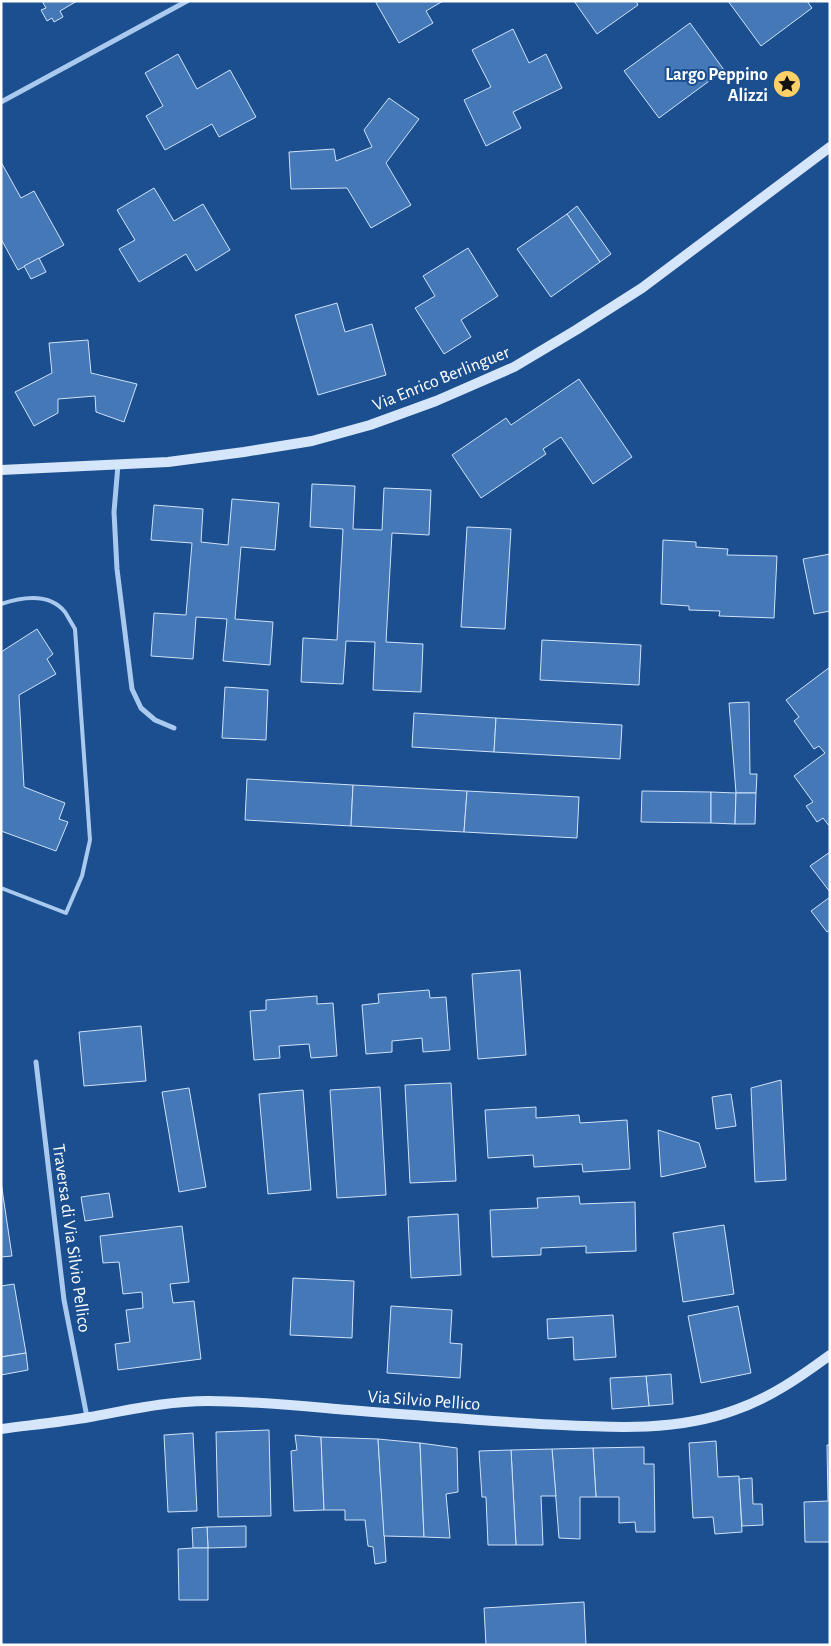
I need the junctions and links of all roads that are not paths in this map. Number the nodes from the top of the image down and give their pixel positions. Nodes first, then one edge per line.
1 (187, 1) edge
2 (1, 102) edge
3 (830, 147) edge
4 (118, 465) junction
5 (1, 470) edge
6 (1, 604) edge
7 (174, 728) dead end
8 (1, 888) edge
9 (36, 1062) dead end
10 (830, 1355) edge
11 (87, 1417) junction
12 (1, 1429) edge

1 - 2 street
3 - 4 street, Via Enrico Berlinguer
4 - 5 street, Via Enrico Berlinguer
4 - 7 street
6 - 8 lane
9 - 11 street, Traversa di Via Silvio Pellico
10 - 11 street, Via Silvio Pellico
11 - 12 street, Via Silvio Pellico

